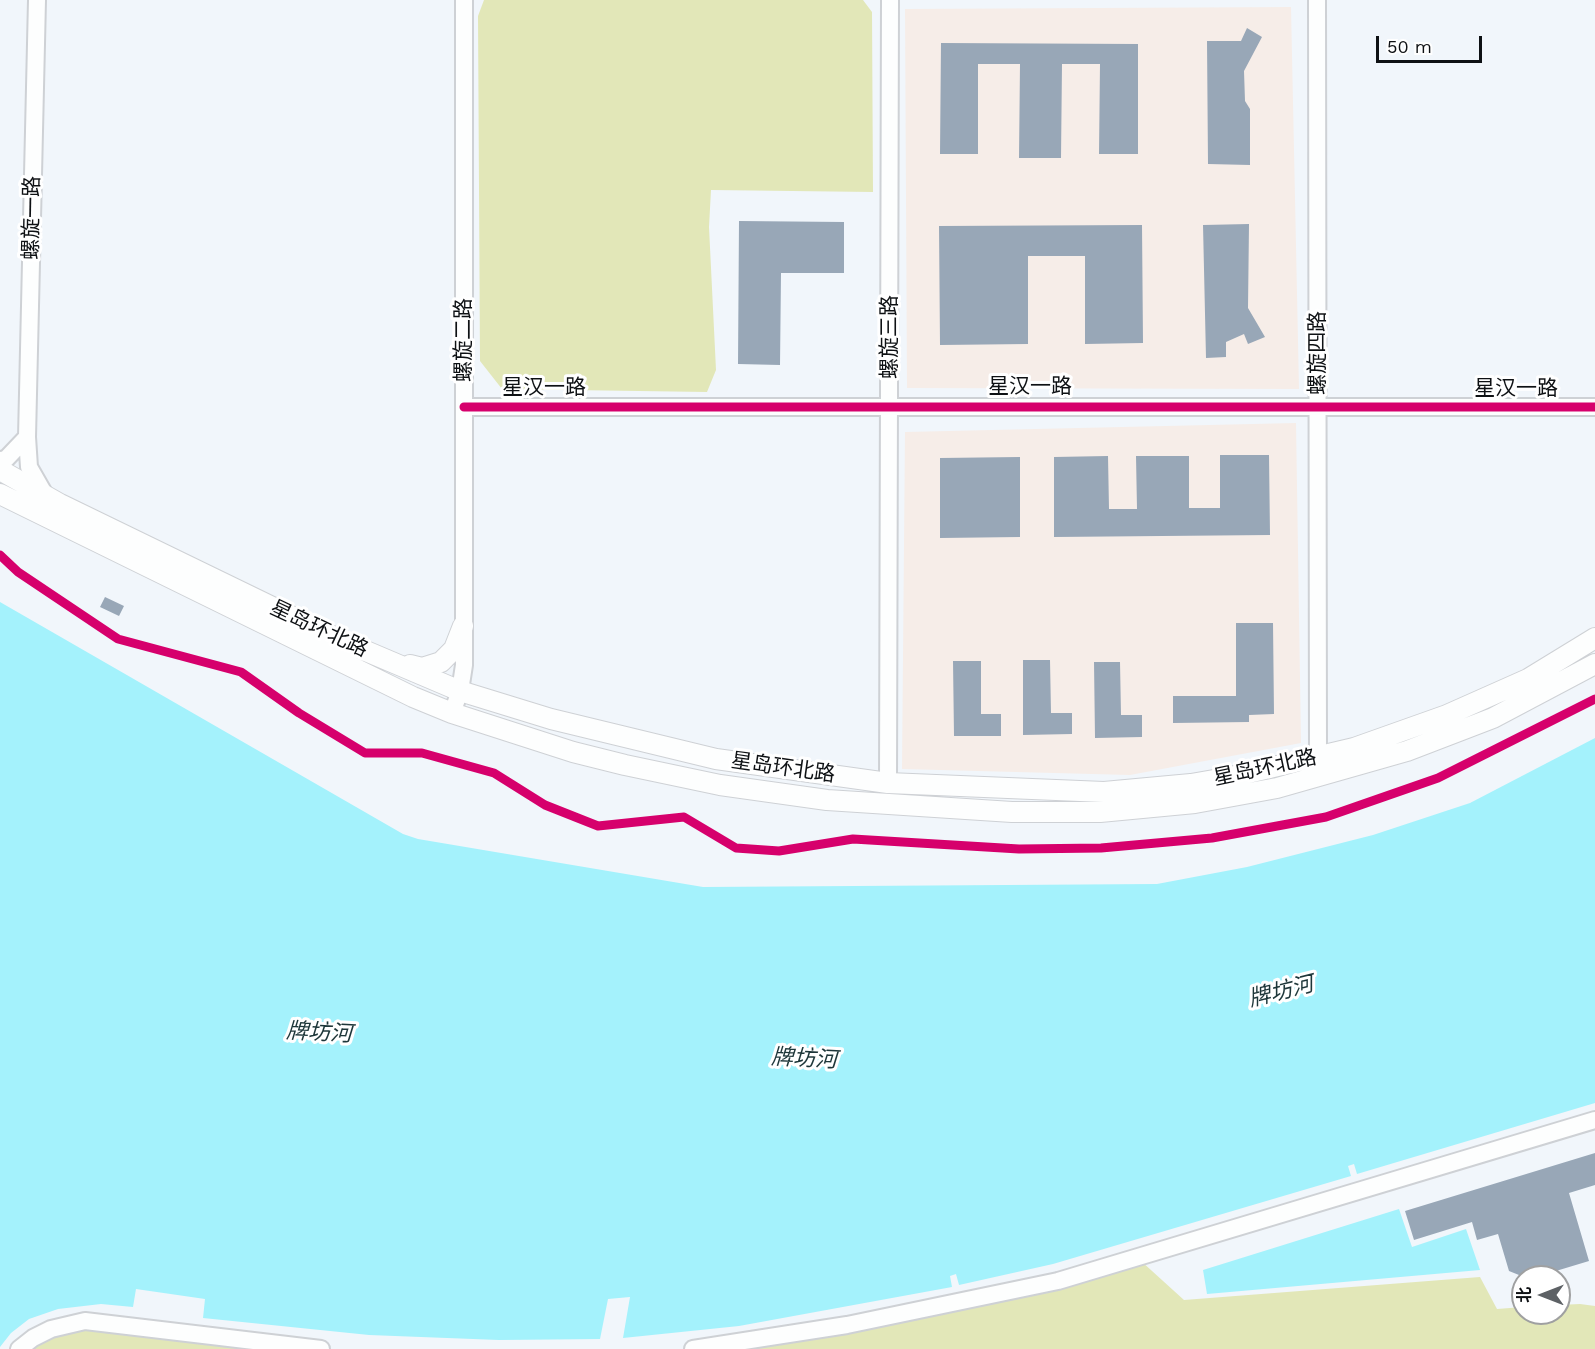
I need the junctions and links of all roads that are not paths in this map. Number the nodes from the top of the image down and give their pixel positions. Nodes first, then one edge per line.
1 (37, 0) edge
2 (464, 0) edge
3 (890, 0) edge
4 (1317, 0) edge
5 (891, 405) junction
6 (1318, 406) junction
7 (464, 407) junction
8 (1595, 407) edge
9 (27, 437) junction
10 (0, 460) edge
11 (0, 470) edge
12 (0, 494) edge
13 (46, 496) junction
14 (463, 626) junction
15 (1595, 638) edge
16 (392, 662) junction
17 (1595, 664) edge
18 (460, 691) junction
19 (452, 713) junction
20 (1318, 757) junction
21 (1323, 777) junction
22 (888, 783) junction
23 (1595, 1120) edge
24 (19, 1349) edge
25 (321, 1349) edge
26 (693, 1349) edge

1 - 9 street, 螺旋一路
2 - 7 street, 螺旋二路
3 - 5 street, 螺旋三路
4 - 6 street, 螺旋四路
5 - 6 street, 星汉一路
5 - 7 street, 星汉一路
5 - 22 street, 螺旋三路
6 - 8 street, 星汉一路
6 - 20 street, 螺旋四路
7 - 14 street, 螺旋二路
9 - 10 street
9 - 13 street, 螺旋一路
11 - 13 main road, 星岛环北路
12 - 19 main road, 星岛环北路
13 - 16 main road, 星岛环北路
14 - 16 main road
14 - 18 street, 螺旋二路
15 - 20 main road, 星岛环北路
16 - 18 main road, 星岛环北路
17 - 21 main road, 星岛环北路
18 - 19 street, 螺旋二路
18 - 22 main road, 星岛环北路
19 - 21 main road, 星岛环北路
20 - 21 street, 螺旋四路
20 - 22 main road, 星岛环北路
23 - 26 street
24 - 25 street

